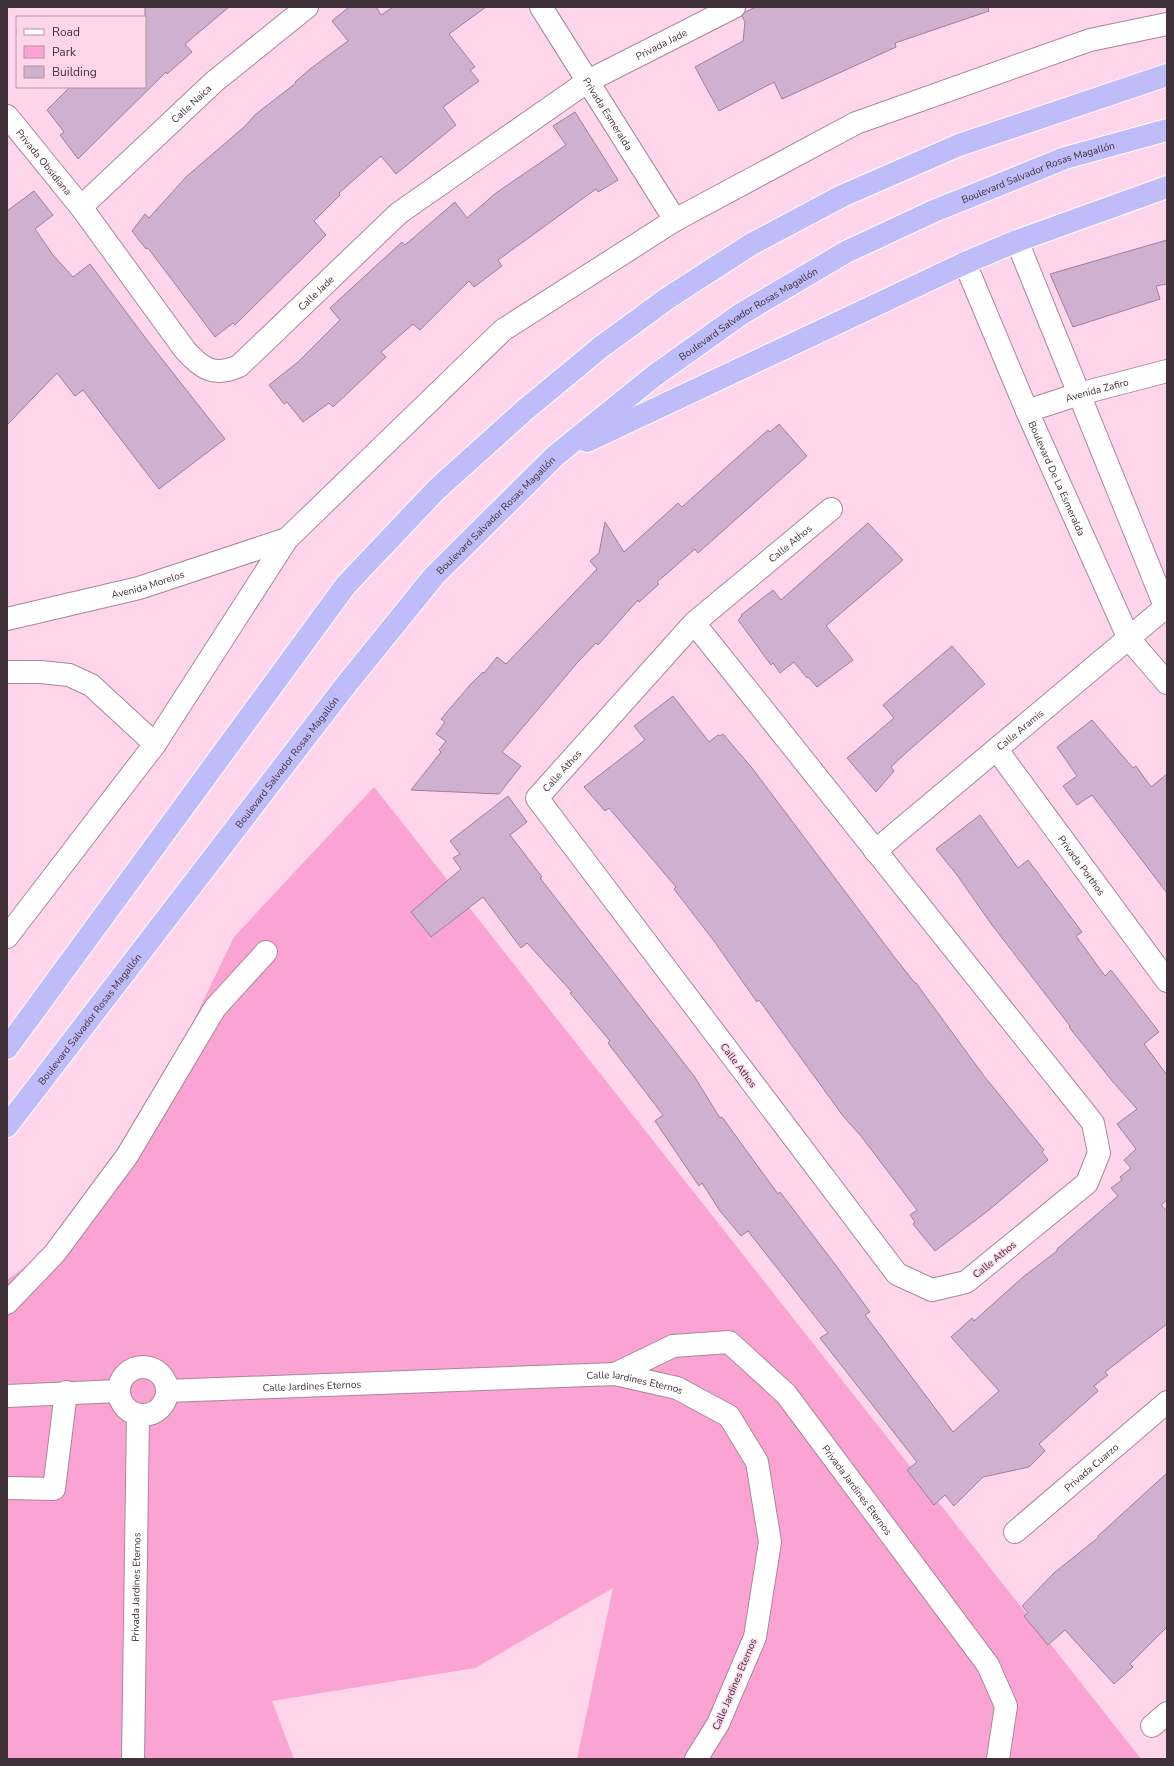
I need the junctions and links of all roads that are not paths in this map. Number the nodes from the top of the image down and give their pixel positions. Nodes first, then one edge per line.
1 (307, 7) edge
2 (541, 7) edge
3 (734, 7) edge
4 (1167, 24) edge
5 (1167, 75) edge
6 (588, 81) junction
7 (7, 116) edge
8 (1167, 130) edge
9 (1167, 187) edge
10 (81, 207) junction
11 (675, 220) junction
12 (1017, 241) junction
13 (965, 263) junction
14 (1167, 371) edge
15 (1079, 394) junction
16 (1027, 411) junction
17 (555, 456) junction
18 (831, 509) dead end
19 (287, 539) junction
20 (1166, 608) edge
21 (7, 619) edge
22 (694, 623) junction
23 (1129, 639) junction
24 (7, 672) edge
25 (1167, 683) edge
26 (155, 744) junction
27 (997, 750) junction
28 (875, 851) junction
29 (7, 937) edge
30 (266, 952) dead end
31 (1167, 981) edge
32 (7, 1048) edge
33 (7, 1126) edge
34 (7, 1303) edge
35 (615, 1374) junction
36 (119, 1391) junction
37 (168, 1391) junction
38 (66, 1392) junction
39 (7, 1396) edge
40 (1167, 1402) edge
41 (138, 1415) junction
42 (7, 1488) edge
43 (1016, 1532) dead end
44 (134, 1759) edge
45 (696, 1759) edge
46 (998, 1759) edge

1 - 10 street, Calle Naica
2 - 6 street, Privada Esmeralda
3 - 6 street, Privada Jade
4 - 11 street
5 - 32 highway
6 - 10 street, Calle Jade
6 - 11 street, Privada Esmeralda
7 - 10 street, Privada Obsidiana
8 - 17 highway, Boulevard Salvador Rosas Magallón
9 - 12 highway
11 - 19 street
12 - 13 highway
12 - 15 street
13 - 16 street, Boulevard De La Esmeralda
13 - 17 highway
14 - 15 street, Avenida Zafiro
15 - 16 street, Avenida Zafiro
15 - 20 street
16 - 23 street, Boulevard De La Esmeralda
17 - 33 highway, Boulevard Salvador Rosas Magallón
18 - 22 street, Calle Athos
19 - 21 street, Avenida Morelos
19 - 26 street
20 - 23 street, Calle Aramis
22 - 28 street, Calle Athos
22 - 28 street, Calle Athos
23 - 25 street, Boulevard De La Esmeralda
23 - 27 street, Calle Aramis
24 - 26 street
26 - 29 street
27 - 28 street, Calle Aramis
27 - 31 street, Privada Porthos
30 - 34 street
35 - 37 street, Calle Jardines Eternos
35 - 45 street, Calle Jardines Eternos
35 - 46 street, Privada Jardines Eternos
36 - 37 street
36 - 38 street
36 - 41 street
37 - 41 street
38 - 39 street
38 - 42 street
40 - 43 street, Privada Cuarzo
41 - 44 street, Privada Jardines Eternos

